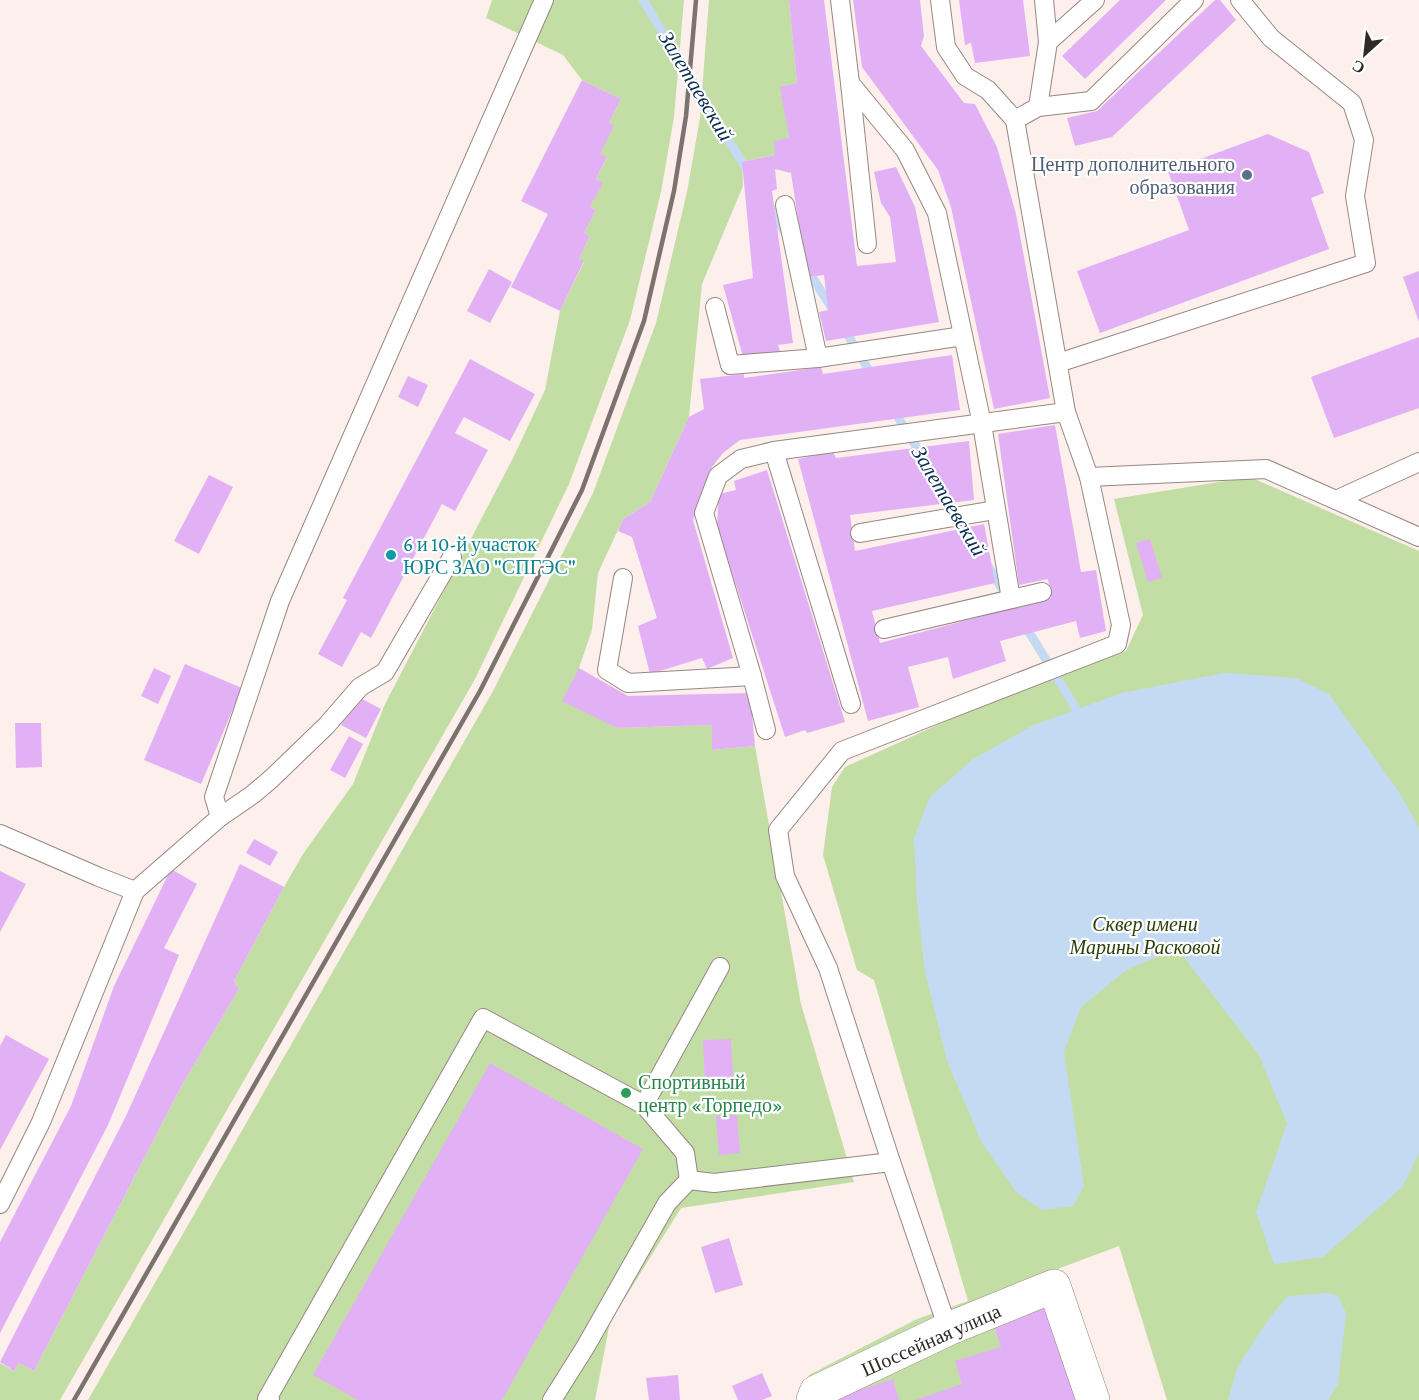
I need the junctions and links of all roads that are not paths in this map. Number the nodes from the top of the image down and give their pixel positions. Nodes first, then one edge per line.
1 (544, 0) edge
2 (840, 0) edge
3 (940, 0) edge
4 (1044, 0) edge
5 (1095, 0) edge
6 (1194, 0) edge
7 (1240, 0) edge
8 (1048, 42) junction
9 (850, 83) junction
10 (1038, 107) junction
11 (1015, 120) junction
12 (785, 205) dead end
13 (867, 244) dead end
14 (715, 307) dead end
15 (963, 336) junction
16 (818, 358) junction
17 (1058, 363) junction
18 (1066, 412) junction
19 (982, 424) junction
20 (774, 451) junction
21 (1419, 462) edge
22 (1089, 477) junction
23 (1335, 500) junction
24 (995, 510) junction
25 (860, 533) dead end
26 (1419, 537) edge
27 (452, 557) dead end
28 (623, 578) dead end
29 (1042, 592) dead end
30 (1011, 599) junction
31 (884, 629) dead end
32 (752, 676) junction
33 (851, 704) dead end
34 (766, 730) dead end
35 (220, 817) junction
36 (0, 834) edge
37 (135, 891) junction
38 (720, 967) dead end
39 (644, 1105) junction
40 (891, 1162) junction
41 (689, 1180) junction
42 (0, 1204) edge
43 (948, 1329) junction
44 (270, 1400) edge
45 (552, 1400) edge
46 (813, 1400) edge
47 (1093, 1400) edge

1 - 35 lane
2 - 9 lane
3 - 11 lane
4 - 8 lane
5 - 8 lane
6 - 10 lane
7 - 17 lane
8 - 10 lane
9 - 13 lane
9 - 15 lane
10 - 11 lane
11 - 17 lane
12 - 16 lane
14 - 16 lane
15 - 16 lane
15 - 19 lane
17 - 18 lane
18 - 19 lane
18 - 22 lane
19 - 20 lane
19 - 24 lane
20 - 32 lane
20 - 33 lane
21 - 23 lane
22 - 23 lane
22 - 40 lane
23 - 26 lane
24 - 25 lane
24 - 30 lane
27 - 35 lane
28 - 32 lane
29 - 30 lane
30 - 31 lane
32 - 34 lane
35 - 37 lane
36 - 37 lane
37 - 42 lane
38 - 39 lane
39 - 41 lane
39 - 44 lane
40 - 41 lane
40 - 43 lane
41 - 45 lane
43 - 46 street, Шоссейная улица
43 - 47 street, Шоссейная улица

